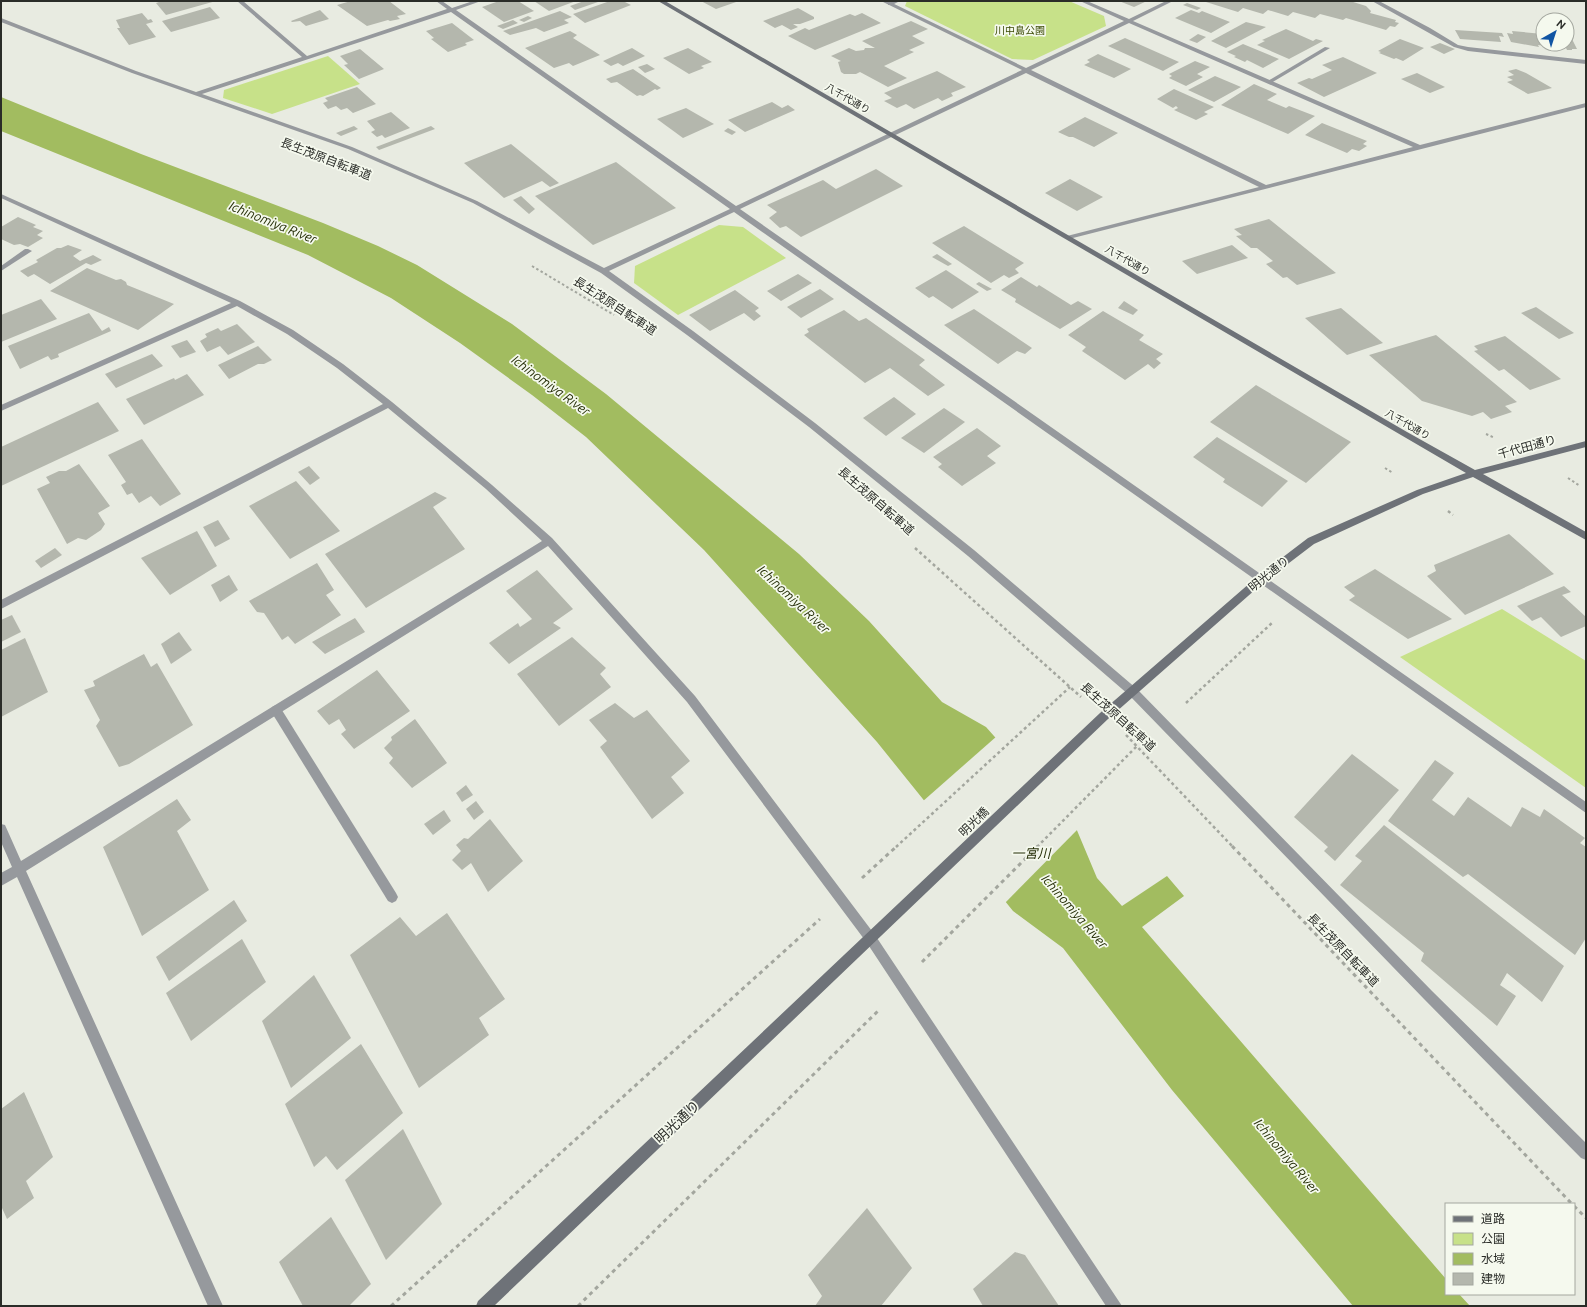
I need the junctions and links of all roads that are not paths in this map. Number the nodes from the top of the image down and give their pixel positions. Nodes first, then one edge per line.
1 (240, 1) edge
2 (439, 1) edge
3 (478, 1) edge
4 (661, 1) edge
5 (897, 1) edge
6 (1083, 1) edge
7 (1170, 1) edge
8 (1375, 1) edge
9 (887, 2) edge
10 (451, 10) junction
11 (1, 20) edge
12 (1129, 21) junction
13 (1327, 48) dead end
14 (306, 58) junction
15 (1586, 62) edge
16 (1025, 71) junction
17 (1269, 82) junction
18 (196, 94) junction
19 (1586, 105) edge
20 (892, 135) junction
21 (1418, 147) junction
22 (1265, 187) junction
23 (1, 196) edge
24 (734, 209) junction
25 (1069, 237) junction
26 (28, 251) dead end
27 (1, 269) edge
28 (604, 271) junction
29 (237, 303) junction
30 (389, 404) junction
31 (1, 408) edge
32 (1586, 444) edge
33 (1474, 473) junction
34 (1586, 536) edge
35 (549, 541) junction
36 (1261, 579) junction
37 (1, 605) edge
38 (1133, 692) junction
39 (276, 710) junction
40 (1100, 720) joint
41 (1586, 808) edge
42 (1, 829) edge
43 (20, 868) junction
44 (1, 880) edge
45 (392, 897) dead end
46 (871, 939) junction
47 (1586, 1153) edge
48 (216, 1306) edge
49 (483, 1306) edge
50 (1115, 1306) edge

1 - 14 street
2 - 10 street
3 - 10 street
4 - 20 street, 八千代通り
5 - 9 street
6 - 12 street
7 - 12 street
8 - 15 street
9 - 16 street
10 - 14 street
10 - 24 street
11 - 18 street
12 - 16 street
12 - 17 street
13 - 17 street
14 - 18 street
16 - 20 street
16 - 22 street
17 - 21 street
18 - 28 street
19 - 21 street
20 - 24 street
20 - 25 street, 八千代通り
21 - 22 street
22 - 25 street
23 - 29 street
24 - 28 street
24 - 36 street
25 - 33 street, 八千代通り
26 - 27 street
28 - 38 street
29 - 30 street
29 - 31 street
30 - 35 street
30 - 37 street
32 - 33 street, 千代田通り
33 - 34 street, 八千代通り
33 - 36 street, 明光通り
35 - 39 street
35 - 46 street
36 - 38 street, 明光通り
36 - 41 street
38 - 40 street, 明光通り
38 - 47 street
39 - 43 street
39 - 45 street
40 - 46 street, 明光橋
42 - 43 street
43 - 44 street
43 - 48 street
46 - 49 street, 明光通り
46 - 50 street

